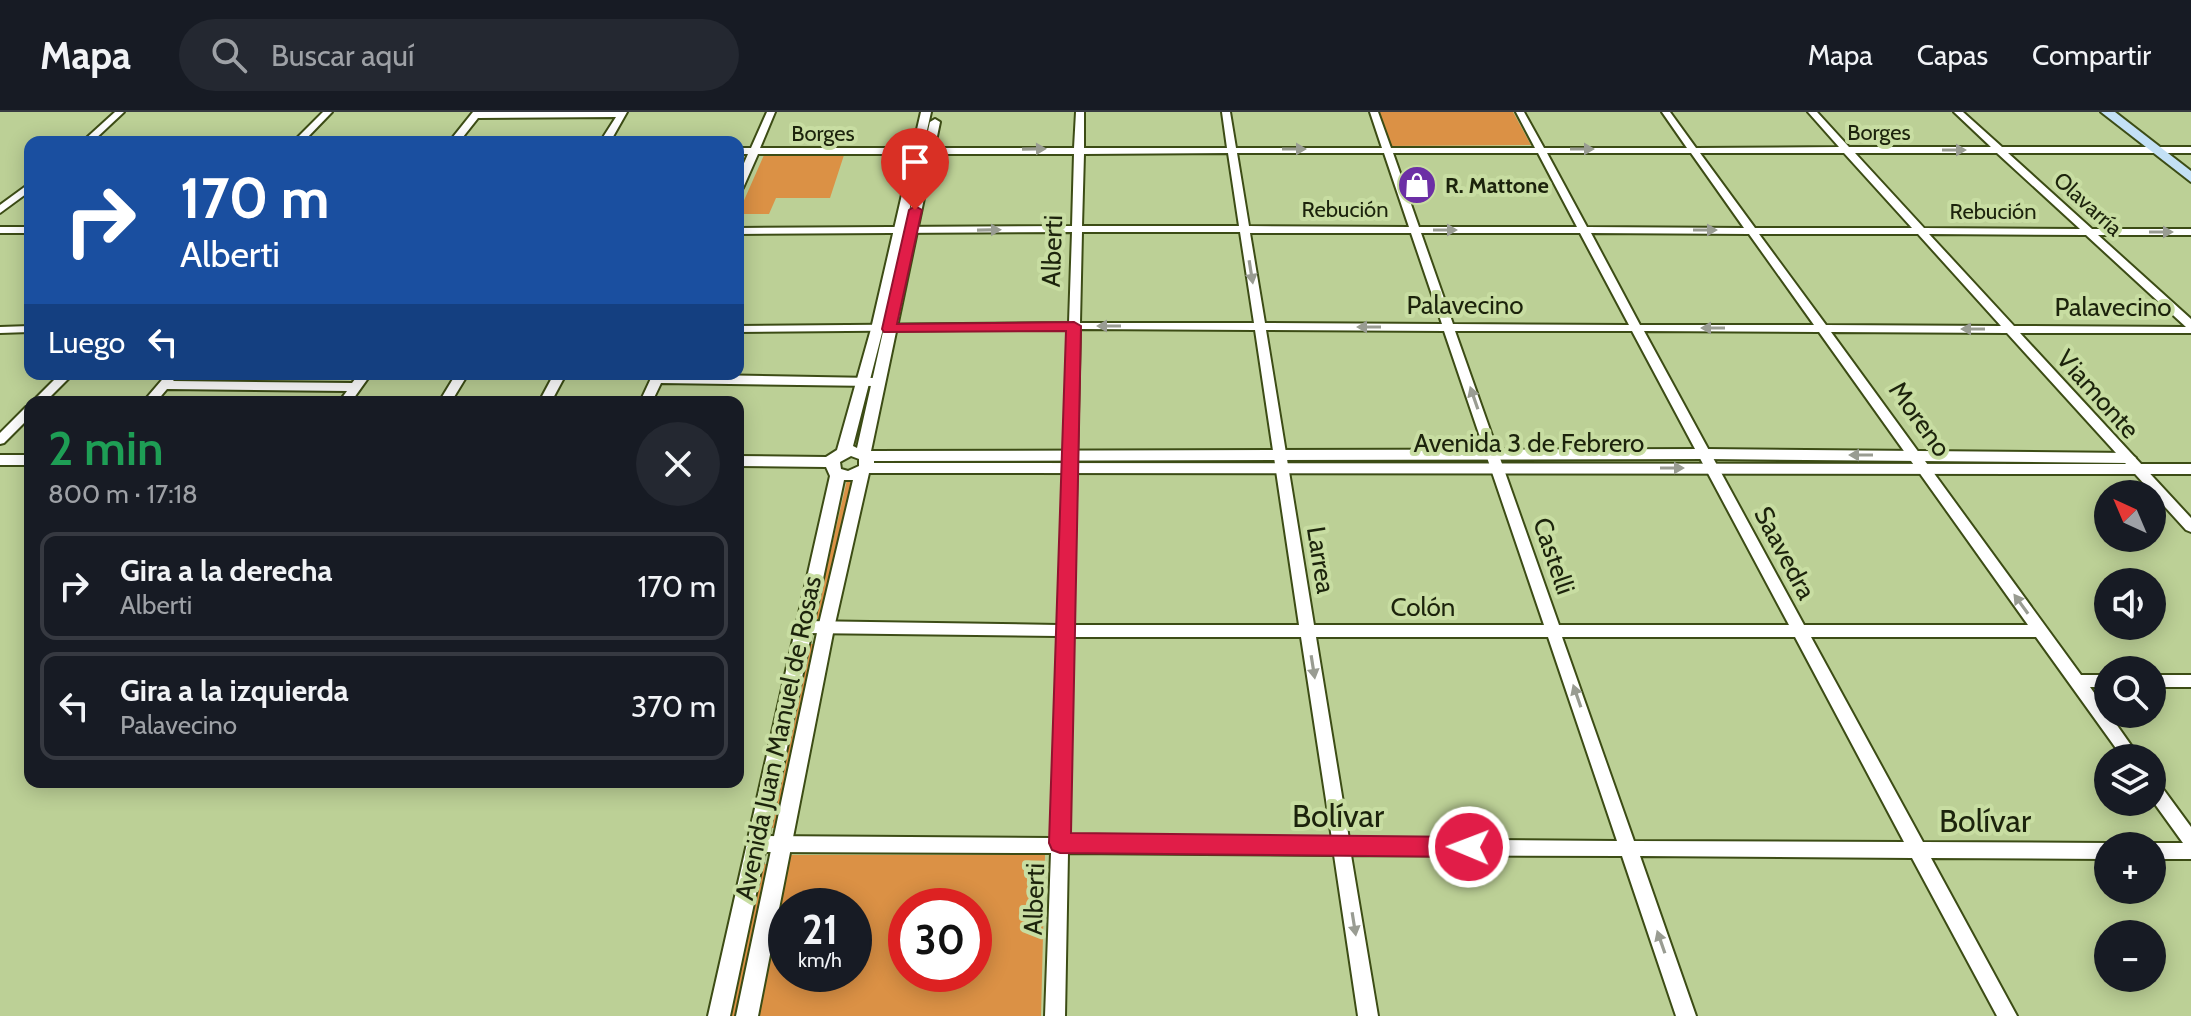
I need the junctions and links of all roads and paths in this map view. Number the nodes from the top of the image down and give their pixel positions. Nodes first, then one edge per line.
1 (120, 112) edge
2 (328, 112) edge
3 (771, 112) edge
4 (926, 112) edge
5 (937, 112) edge
6 (1080, 112) edge
7 (1226, 112) edge
8 (1374, 112) edge
9 (1520, 112) edge
10 (1666, 112) edge
11 (1812, 112) edge
12 (1958, 112) edge
13 (2107, 112) edge
14 (2124, 112) edge
15 (477, 113) edge
16 (555, 113) edge
17 (623, 113) edge
18 (94, 136) edge
19 (304, 136) edge
20 (459, 136) edge
21 (609, 136) edge
22 (1079, 149) junction
23 (1232, 149) junction
24 (1387, 149) junction
25 (1541, 149) junction
26 (1693, 149) junction
27 (1846, 150) junction
28 (2000, 150) junction
29 (2156, 150) junction
30 (2174, 150) junction
31 (2191, 150) edge
32 (744, 151) edge
33 (754, 151) junction
34 (922, 151) junction
35 (2191, 162) edge
36 (744, 174) edge
37 (2191, 178) edge
38 (24, 191) edge
39 (0, 210) edge
40 (1076, 229) junction
41 (1244, 229) junction
42 (0, 230) edge
43 (24, 230) edge
44 (1415, 230) junction
45 (1584, 230) junction
46 (744, 231) edge
47 (905, 231) junction
48 (1751, 231) junction
49 (1920, 231) junction
50 (2089, 232) junction
51 (2191, 232) edge
52 (1074, 326) junction
53 (1259, 327) junction
54 (1449, 327) junction
55 (2191, 327) edge
56 (1637, 328) junction
57 (24, 329) edge
58 (744, 329) edge
59 (883, 329) junction
60 (1823, 329) junction
61 (2010, 329) junction
62 (0, 330) edge
63 (744, 378) edge
64 (61, 380) edge
65 (168, 380) edge
66 (361, 380) edge
67 (870, 382) junction
68 (164, 385) junction
69 (356, 387) junction
70 (44, 396) edge
71 (154, 396) edge
72 (349, 396) edge
73 (24, 416) edge
74 (0, 440) edge
75 (844, 452) junction
76 (1914, 455) junction
77 (2191, 458) edge
78 (0, 460) edge
79 (24, 460) edge
80 (1070, 460) junction
81 (744, 461) edge
82 (1281, 461) junction
83 (1496, 461) junction
84 (1708, 461) junction
85 (865, 462) junction
86 (2132, 464) junction
87 (834, 468) junction
88 (1924, 469) junction
89 (2191, 469) edge
90 (2191, 527) edge
91 (805, 627) junction
92 (826, 628) junction
93 (1065, 631) junction
94 (1554, 631) junction
95 (2041, 631) junction
96 (1308, 632) junction
97 (1800, 632) junction
98 (2076, 681) junction
99 (2094, 681) edge
100 (2166, 681) edge
101 (2191, 681) edge
102 (2122, 744) edge
103 (2166, 806) edge
104 (2191, 841) edge
105 (1060, 843) junction
106 (759, 844) junction
107 (780, 845) junction
108 (1341, 845) junction
109 (1629, 848) junction
110 (1917, 849) junction
111 (2094, 851) edge
112 (2166, 851) edge
113 (2191, 851) edge
114 (719, 1016) edge
115 (747, 1016) edge
116 (1055, 1016) edge
117 (1368, 1016) edge
118 (1686, 1016) edge
119 (2007, 1016) edge

1 - 18 street
2 - 19 street
3 - 33 street
4 - 34 street, Avenida Juan Manuel de Rosas
5 - 34 street, Avenida Juan Manuel de Rosas
6 - 22 street, Alberti
7 - 23 street, Larrea
8 - 24 street, Castelli
9 - 25 street, Saavedra
10 - 26 street, Moreno
11 - 27 street, Viamonte
12 - 28 street, Olavarría
13 - 29 main road
14 - 30 main road
15 - 16 street
15 - 20 street
16 - 17 street
17 - 21 street
22 - 23 street, Borges
34 -> 22 street, Borges
22 - 40 street, Alberti
23 -> 24 street, Borges
23 - 41 street, Larrea
24 - 25 street, Borges
24 - 44 street, Castelli
25 -> 26 street, Borges
25 - 45 street, Saavedra
26 - 27 street, Borges
26 - 48 street, Moreno
27 -> 28 street, Borges
27 - 49 street, Viamonte
28 - 29 street, Borges
28 - 50 street, Olavarría
29 - 30 street, Borges
29 - 37 main road
30 - 31 street, Borges
30 - 35 main road
32 - 33 street, Borges
33 - 34 street, Borges
33 - 36 street
34 - 47 street, Avenida Juan Manuel de Rosas
38 - 39 street
40 - 41 street, Rebución
47 -> 40 street, Rebución
40 - 52 street, Alberti
41 - 44 street, Rebución
41 -> 53 street, Larrea
42 - 43 street
44 -> 45 street, Rebución
44 - 54 street, Castelli
45 -> 48 street, Rebución
45 - 56 street, Saavedra
46 - 47 street, Rebución
47 - 59 street, Avenida Juan Manuel de Rosas
48 - 49 street, Rebución
48 - 60 street, Moreno
49 - 50 street, Rebución
49 - 61 street, Viamonte
50 -> 51 street, Rebución
50 - 55 street, Olavarría
53 -> 52 street, Palavecino
52 - 59 street, Palavecino
52 - 80 street, Alberti
54 -> 53 street, Palavecino
53 - 82 street, Larrea
54 - 56 street, Palavecino
83 -> 54 street, Castelli
55 - 61 street, Palavecino
60 -> 56 street, Palavecino
56 - 84 street, Saavedra
57 - 62 street
58 - 59 street, Palavecino
59 - 67 street, Avenida Juan Manuel de Rosas
61 -> 60 street, Palavecino
60 - 76 street, Moreno
61 - 86 street, Viamonte
63 - 67 street
64 - 70 street
65 - 68 street
66 - 69 street
67 - 75 street, Avenida Juan Manuel de Rosas
67 - 85 street, Avenida Juan Manuel de Rosas
68 - 69 street
68 - 71 street
69 - 72 street
73 - 74 street
75 - 85 street
75 - 87 street
76 -> 84 street, Avenida 3 de Febrero
76 - 86 street, Avenida 3 de Febrero
76 - 88 street, Moreno
77 - 86 street, Avenida 3 de Febrero
78 - 79 street
80 - 82 street, Avenida 3 de Febrero
80 - 85 street, Avenida 3 de Febrero
80 - 93 street, Alberti
81 - 87 street
82 - 83 street, Avenida 3 de Febrero
82 - 96 street, Larrea
83 - 84 street, Avenida 3 de Febrero
83 - 94 street, Castelli
84 - 88 street, Avenida 3 de Febrero
84 - 97 street, Saavedra
85 - 87 street
85 - 92 street, Avenida Juan Manuel de Rosas
86 - 88 street, Avenida 3 de Febrero
86 - 89 street, Avenida 3 de Febrero
86 - 90 street, Viamonte
87 - 91 street, Avenida Juan Manuel de Rosas
95 -> 88 street, Moreno
91 - 92 street, Colón
91 - 106 street, Avenida Juan Manuel de Rosas
92 - 93 street, Colón
92 - 107 street, Avenida Juan Manuel de Rosas
93 - 96 street, Colón
93 - 105 street, Alberti
94 - 96 street, Colón
94 - 97 street, Colón
109 -> 94 street, Castelli
95 - 97 street, Colón
95 - 98 street, Moreno
96 -> 108 street, Larrea
97 - 110 street, Saavedra
98 - 99 street
98 - 102 street, Moreno
100 - 101 street
103 - 104 street
105 - 107 street, Bolívar
105 - 108 street, Bolívar
105 - 116 street, Alberti
106 - 107 street, Bolívar
106 - 114 street, Avenida Juan Manuel de Rosas
107 - 115 street, Avenida Juan Manuel de Rosas
108 - 109 street, Bolívar
108 -> 117 street, Larrea
109 - 110 street, Bolívar
118 -> 109 street, Castelli
110 - 111 street, Bolívar
110 - 119 street, Saavedra
112 - 113 street

